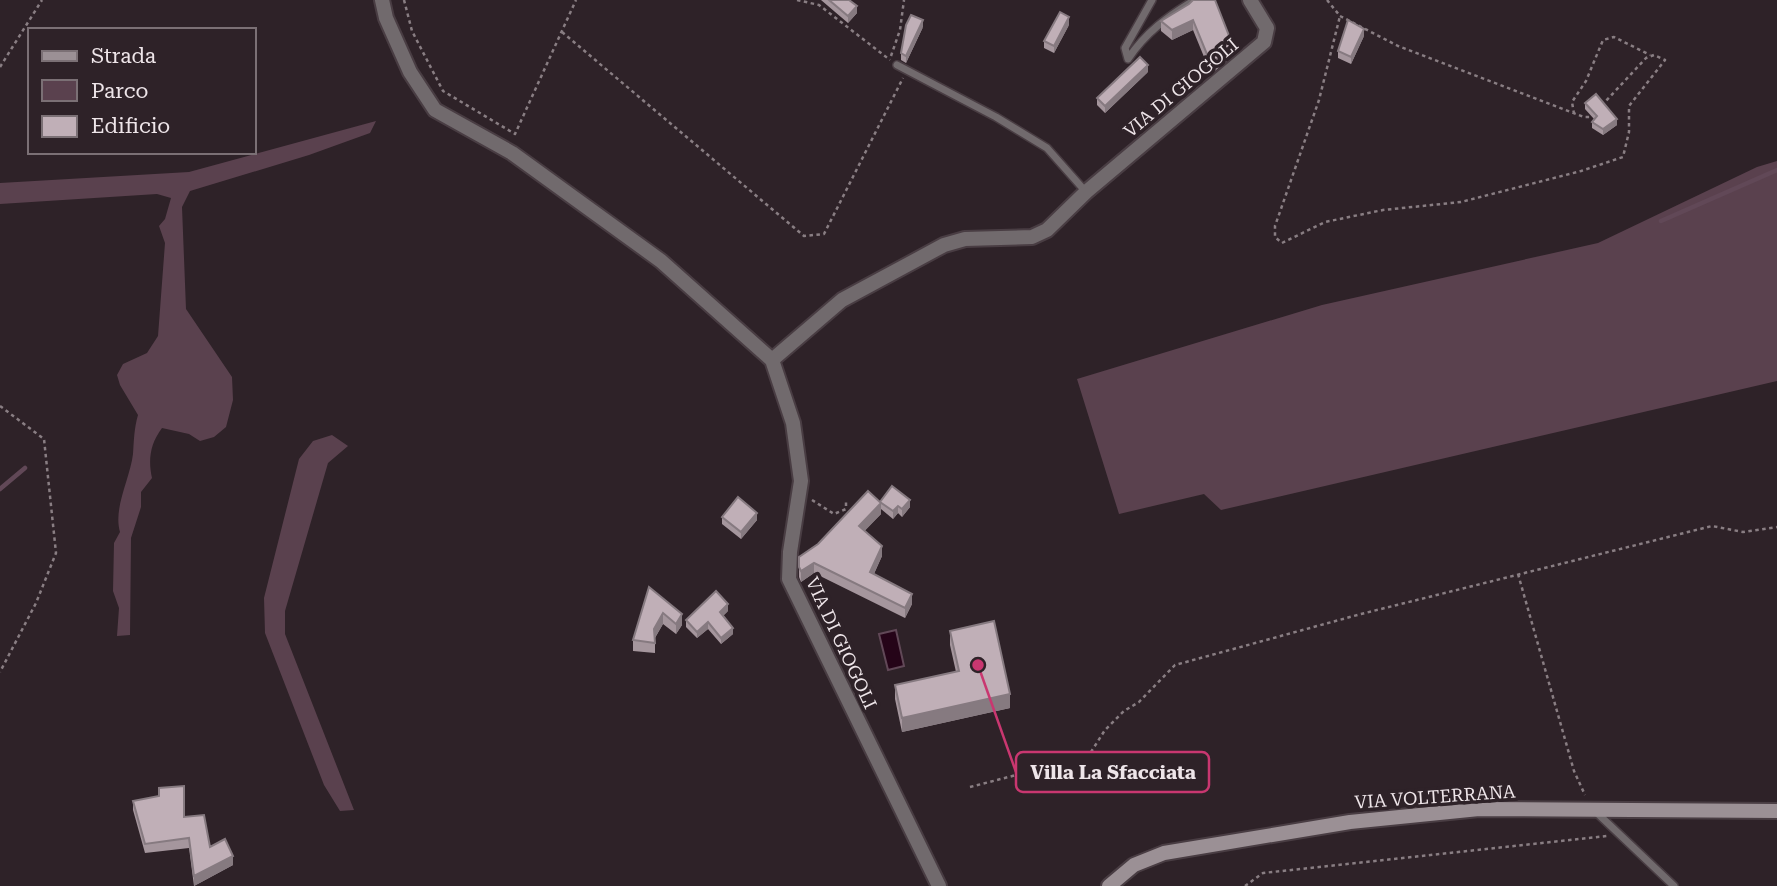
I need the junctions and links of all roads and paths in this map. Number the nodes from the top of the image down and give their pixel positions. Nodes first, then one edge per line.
1 (42, 0) edge
2 (382, 0) edge
3 (404, 0) edge
4 (576, 0) edge
5 (797, 0) edge
6 (904, 0) edge
7 (1152, 0) edge
8 (1195, 0) edge
9 (1250, 0) edge
10 (1327, 0) edge
11 (1340, 16) junction
12 (562, 32) junction
13 (1651, 56) junction
14 (890, 60) junction
15 (897, 65) joint
16 (0, 67) edge
17 (907, 70) junction
18 (1574, 114) junction
19 (1086, 192) junction
20 (772, 360) junction
21 (0, 405) edge
22 (799, 497) junction
23 (846, 500) dead end
24 (1777, 527) edge
25 (1518, 574) junction
26 (0, 672) edge
27 (970, 787) dead end
28 (1593, 809) junction
29 (1777, 811) edge
30 (1619, 834) junction
31 (939, 886) edge
32 (1109, 886) edge
33 (1245, 886) edge
34 (1674, 886) edge

1 - 16 path
2 - 20 street, VIA DI GIOGOLI
3 - 12 path
4 - 12 path
5 - 14 path
6 - 14 path
7 - 8 lane
9 - 19 street, VIA DI GIOGOLI
10 - 11 path
11 - 13 path
11 - 18 path
12 - 17 path
13 - 18 path
13 - 18 path
14 - 15 path
15 - 17 lane
17 - 19 lane
19 - 20 street, VIA DI GIOGOLI
20 - 22 street, VIA DI GIOGOLI
21 - 26 path
22 - 23 path
22 - 31 street, VIA DI GIOGOLI
24 - 25 path
25 - 27 path
25 - 28 path
28 - 29 main road, VIA VOLTERRANA
28 - 30 lane
28 - 32 main road, VIA VOLTERRANA
30 - 33 path
30 - 34 lane

